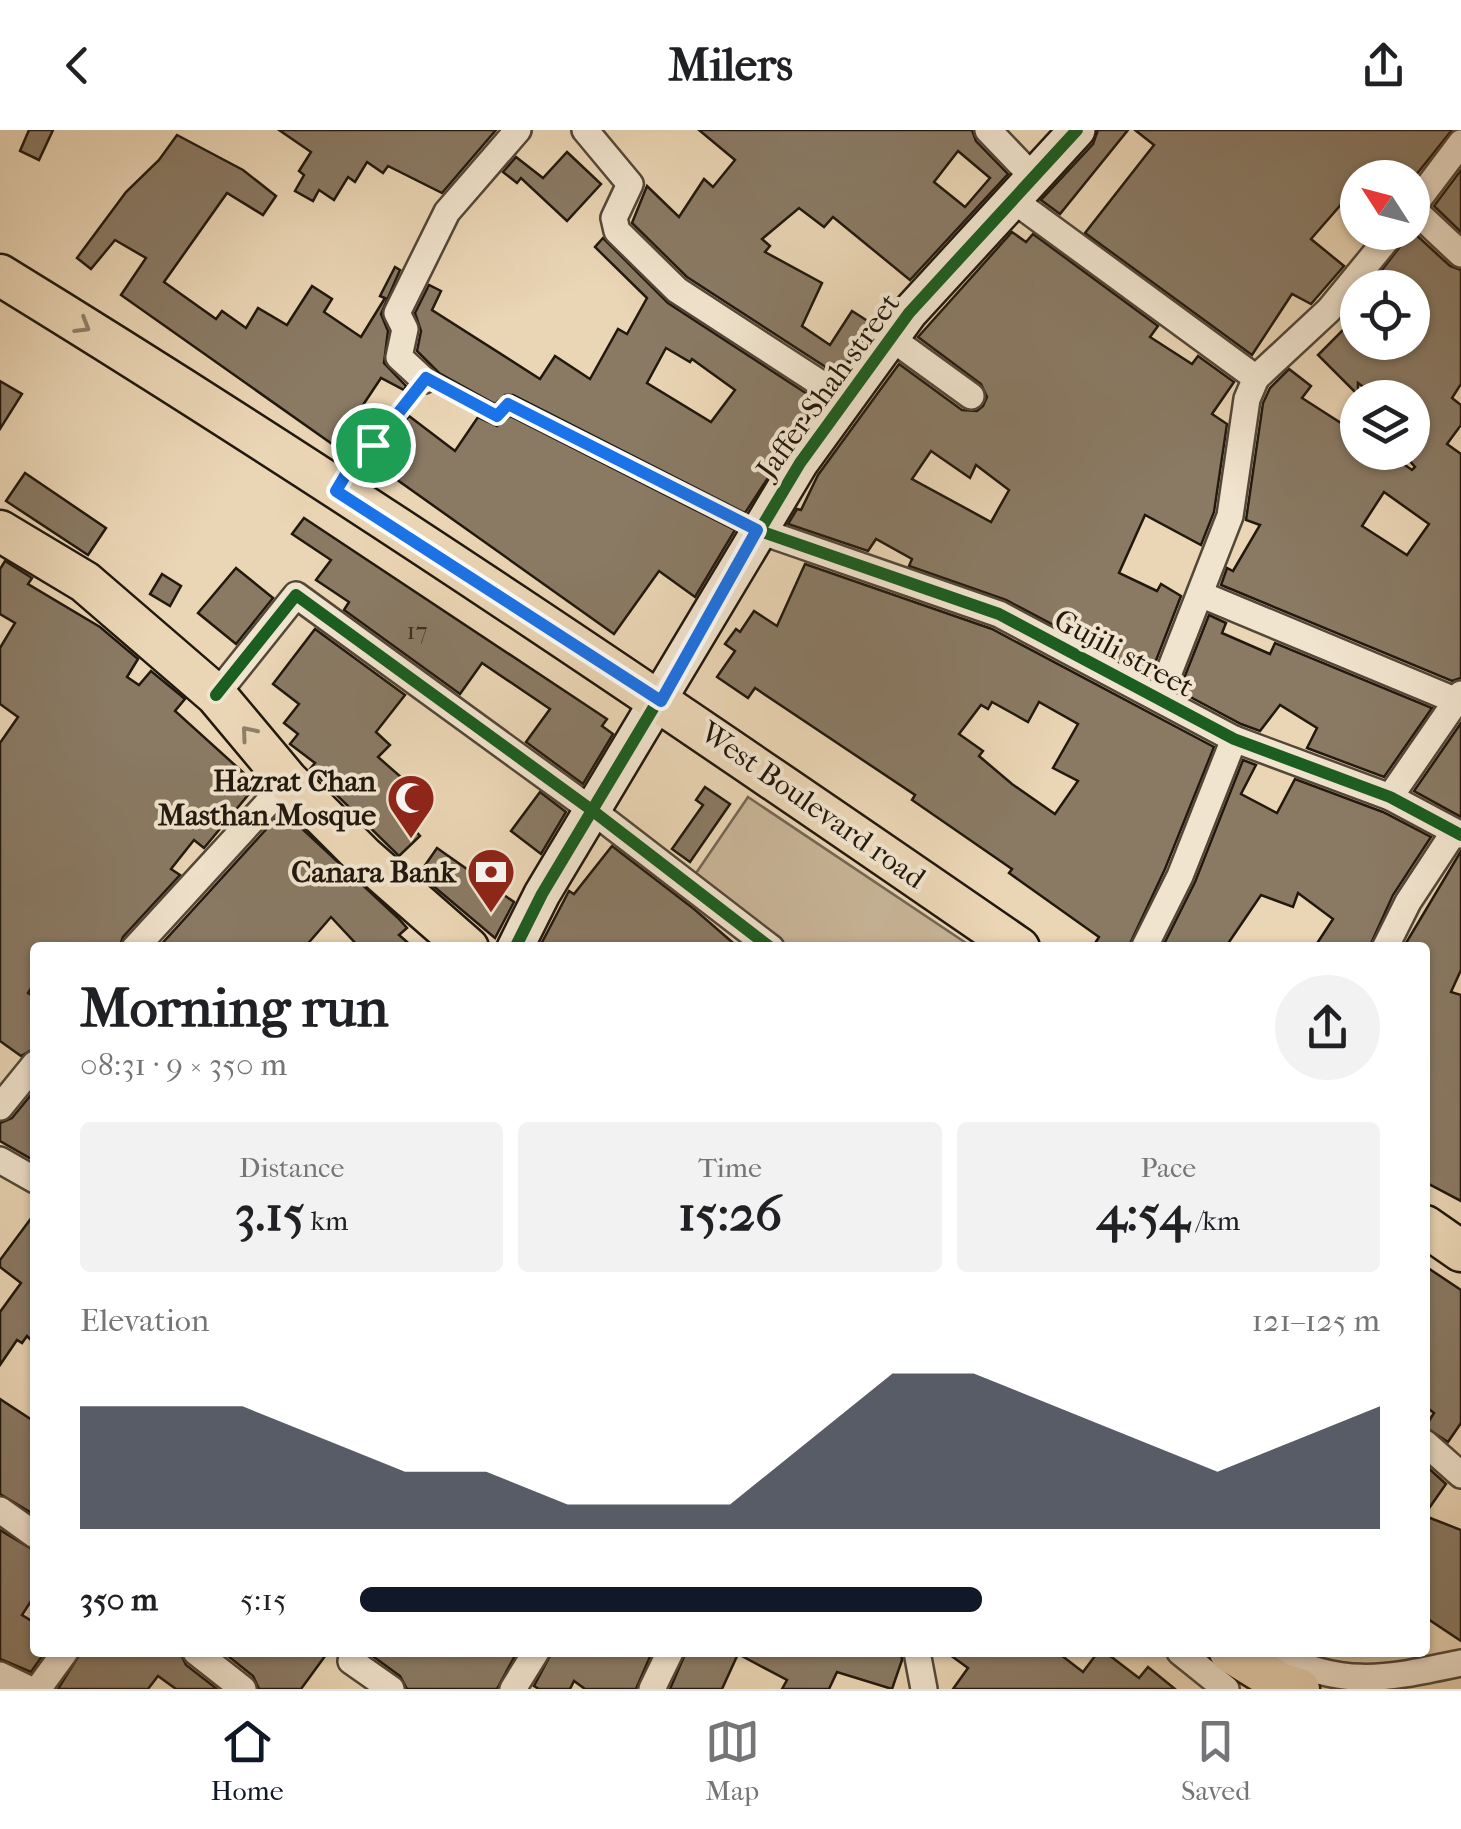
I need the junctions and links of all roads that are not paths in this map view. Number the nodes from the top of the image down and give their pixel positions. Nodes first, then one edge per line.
1 (518, 130) edge
2 (584, 130) edge
3 (988, 130) edge
4 (1077, 130) edge
5 (1461, 143) edge
6 (1430, 184) edge
7 (1023, 188) junction
8 (1430, 225) edge
9 (1378, 250) edge
10 (1461, 254) edge
11 (0, 276) edge
12 (891, 338) junction
13 (1256, 378) junction
14 (424, 380) junction
15 (971, 396) dead end
16 (846, 400) junction
17 (336, 491) junction
18 (757, 530) junction
19 (0, 531) edge
20 (1200, 594) junction
21 (216, 694) junction
22 (1159, 698) junction
23 (1459, 698) edge
24 (661, 701) junction
25 (1234, 740) junction
26 (288, 781) junction
27 (1390, 797) junction
28 (593, 811) junction
29 (1458, 834) edge
30 (140, 942) edge
31 (461, 942) edge
32 (518, 942) edge
33 (764, 942) edge
34 (1010, 942) edge
35 (1147, 942) edge
36 (1388, 942) edge
37 (30, 1070) edge
38 (0, 1107) edge
39 (0, 1160) edge
40 (30, 1177) edge
41 (1430, 1229) edge
42 (1460, 1248) edge
43 (1430, 1447) edge
44 (1461, 1475) edge
45 (0, 1510) edge
46 (30, 1531) edge
47 (61, 1657) edge
48 (202, 1657) edge
49 (351, 1657) edge
50 (533, 1657) edge
51 (668, 1657) edge
52 (918, 1657) edge
53 (1199, 1657) edge
54 (1461, 1663) edge
55 (1246, 1669) edge
56 (0, 1675) edge
57 (29, 1689) edge
58 (38, 1689) edge
59 (243, 1689) edge
60 (391, 1689) edge
61 (512, 1689) edge
62 (652, 1689) edge
63 (924, 1689) edge
64 (1299, 1689) edge

1 - 14 street
2 - 16 street
3 - 7 street
4 - 7 street, Jaffer Shah street
5 - 6 street
7 - 12 street, Jaffer Shah street
7 - 13 street
8 - 10 street
9 - 13 street
11 -> 17 main road, West Boulevard road
12 - 15 street
12 - 16 street, Jaffer Shah street
13 - 20 street
14 - 17 lane
14 - 18 lane
16 - 18 street, Jaffer Shah street
17 - 24 main road, West Boulevard road
18 - 22 street, Gujili street
18 - 24 street, Jaffer Shah street
19 - 21 main road
20 - 22 street
20 - 23 street
26 -> 21 main road
21 - 28 street
22 - 25 street, Gujili street
23 - 27 street
24 - 28 street, Jaffer Shah street
24 - 34 main road, West Boulevard road
25 - 27 street, Gujili street
25 - 35 street
26 - 30 street
26 - 31 main road
27 - 29 street, Gujili street
28 - 32 street, Jaffer Shah street
28 - 33 street
29 - 36 street
37 - 38 street
39 - 40 street
41 - 42 main road
43 - 44 street
45 - 46 street
47 - 58 street
48 - 59 street
49 - 60 street
50 - 61 street
51 - 62 street
52 - 63 street
53 - 55 street
54 - 55 street
55 - 64 main road
56 - 57 street

